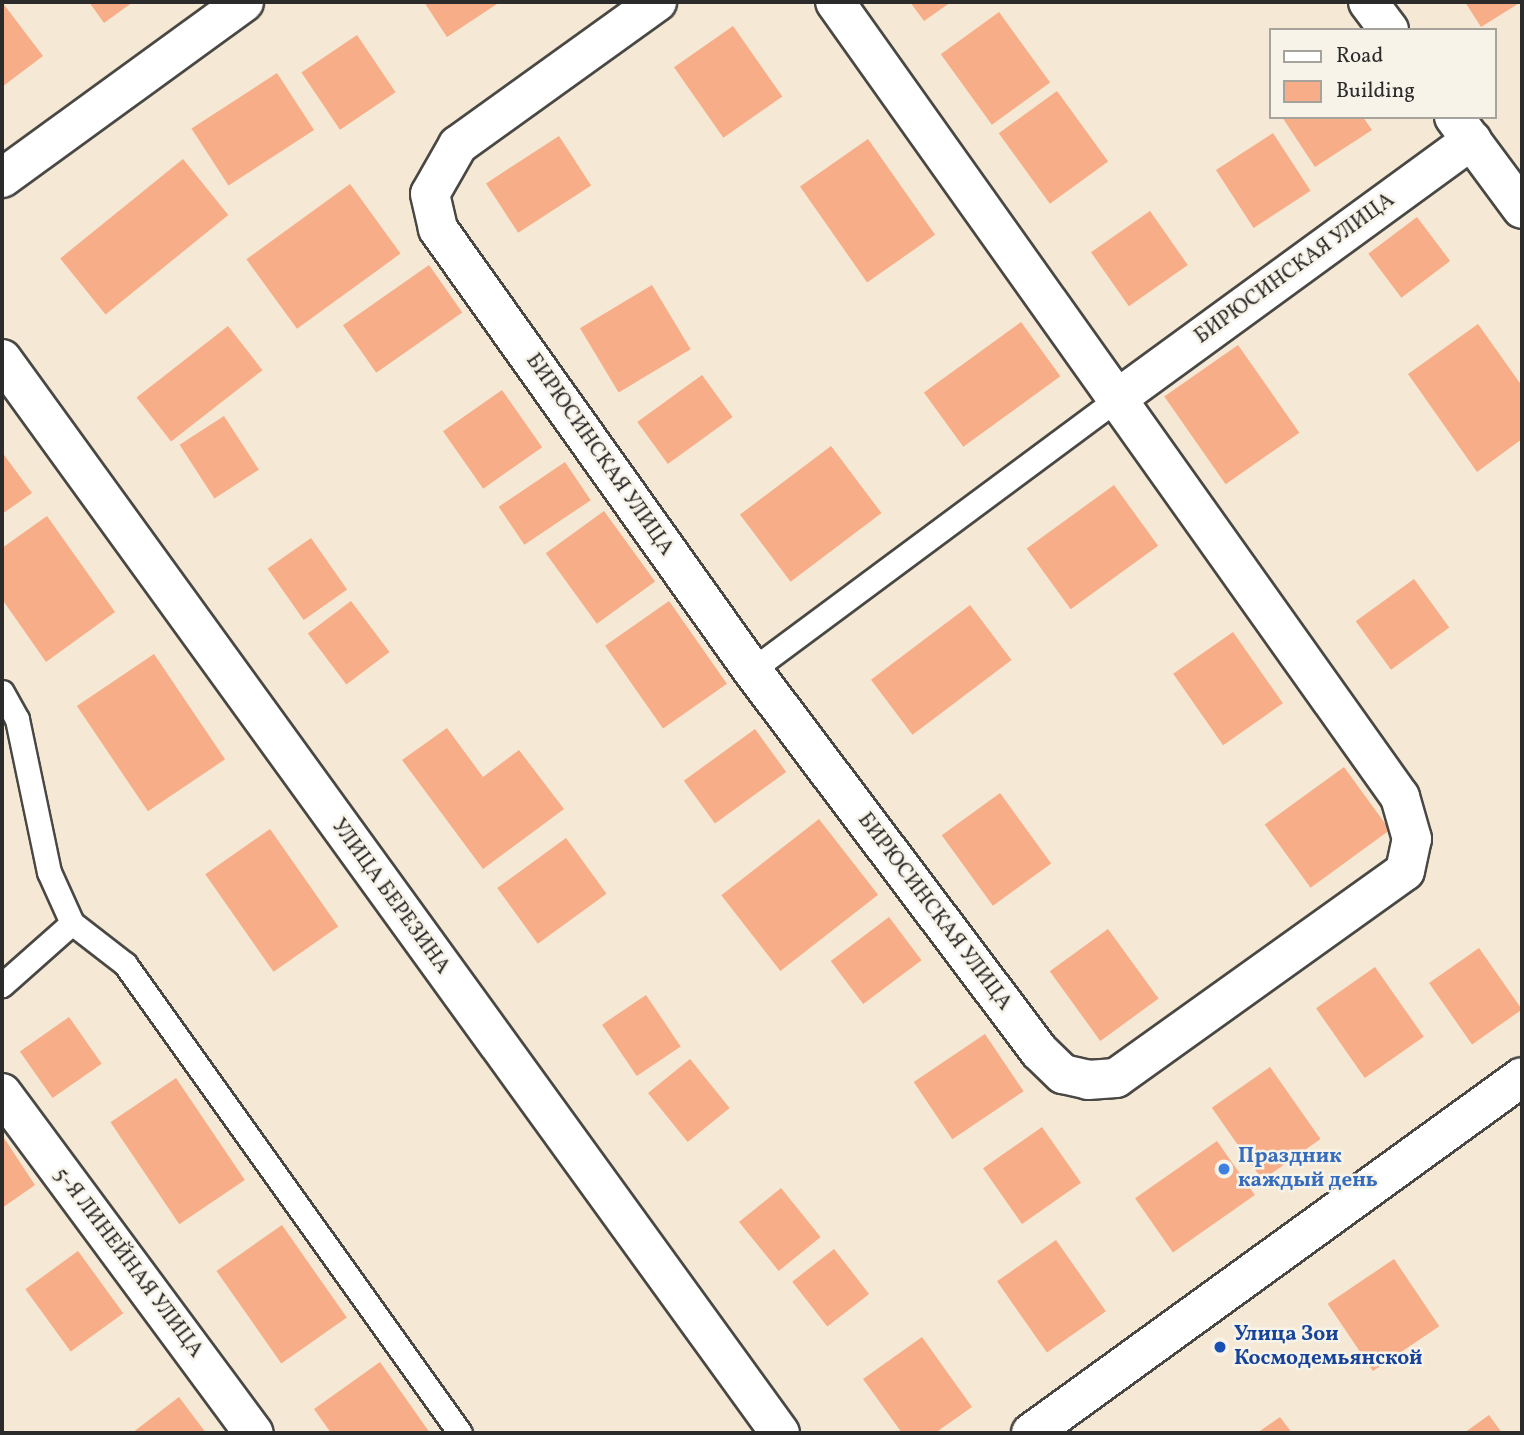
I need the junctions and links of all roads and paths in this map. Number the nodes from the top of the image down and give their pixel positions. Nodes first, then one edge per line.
1 (244, 2) edge
2 (657, 2) edge
3 (835, 2) edge
4 (1368, 2) edge
5 (1388, 28) edge
6 (1463, 129) edge
7 (2, 178) edge
8 (1522, 209) edge
9 (2, 359) edge
10 (1118, 398) junction
11 (752, 670) junction
12 (2, 692) edge
13 (72, 922) junction
14 (2, 985) edge
15 (1522, 1077) edge
16 (2, 1093) edge
17 (254, 1433) edge
18 (460, 1433) edge
19 (780, 1433) edge
20 (1031, 1433) edge

1 - 7 street
2 - 11 street, БИРЮСИНСКАЯ УЛИЦА
3 - 10 street, БИРЮСИНСКАЯ УЛИЦА
4 - 5 street
6 - 8 street
6 - 10 street, БИРЮСИНСКАЯ УЛИЦА
9 - 19 street, УЛИЦА БЕРЕЗИНА
10 - 11 lane
10 - 11 street, БИРЮСИНСКАЯ УЛИЦА
12 - 13 lane
13 - 14 lane
13 - 18 lane
15 - 20 street
16 - 17 street, 5-Я ЛИНЕЙНАЯ УЛИЦА

